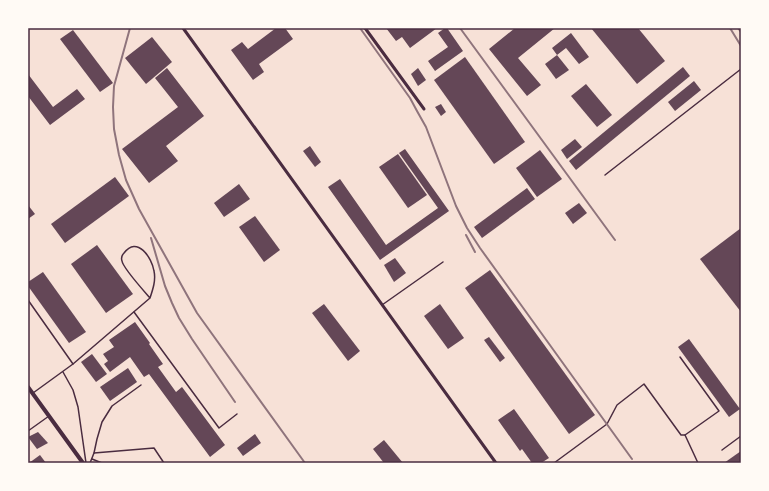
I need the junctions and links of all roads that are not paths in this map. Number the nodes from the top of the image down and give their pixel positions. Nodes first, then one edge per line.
1 (183, 28) edge
2 (365, 28) edge
3 (741, 68) edge
4 (424, 109) dead end
5 (605, 175) dead end
6 (443, 262) dead end
7 (150, 298) junction
8 (28, 300) edge
9 (382, 305) junction
10 (134, 312) junction
11 (680, 357) dead end
12 (74, 364) junction
13 (63, 372) junction
14 (141, 385) dead end
15 (28, 387) edge
16 (33, 393) junction
17 (237, 414) dead end
18 (48, 416) junction
19 (28, 431) edge
20 (685, 435) junction
21 (741, 436) edge
22 (722, 450) dead end
23 (94, 453) junction
24 (92, 459) junction
25 (83, 463) edge
26 (86, 463) edge
27 (90, 463) edge
28 (102, 463) edge
29 (164, 463) edge
30 (496, 463) edge
31 (554, 463) edge
32 (698, 463) edge

1 - 9 street
2 - 4 street
3 - 5 lane
6 - 9 lane
7 - 7 lane
7 - 10 lane
8 - 12 lane
9 - 30 street
10 - 12 lane
10 - 17 lane
11 - 20 lane
12 - 13 lane
13 - 16 lane
13 - 26 lane
14 - 23 lane
15 - 16 street
16 - 18 street
18 - 19 lane
18 - 25 street
20 - 31 lane
20 - 32 lane
21 - 22 lane
23 - 24 lane
23 - 29 lane
24 - 27 lane
24 - 28 lane

